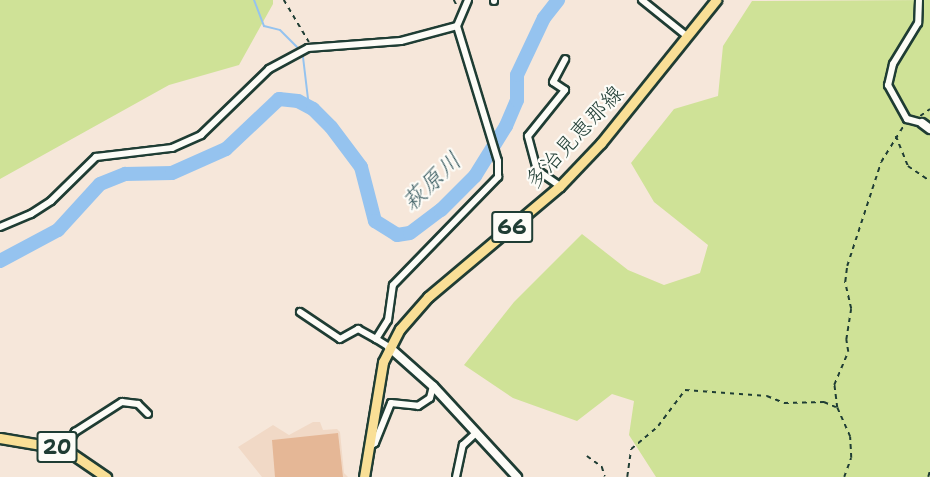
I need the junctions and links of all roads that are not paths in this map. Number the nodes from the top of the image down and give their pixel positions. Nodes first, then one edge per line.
1 (468, 0) edge
2 (642, 0) edge
3 (716, 0) edge
4 (919, 0) edge
5 (457, 26) junction
6 (688, 37) junction
7 (565, 59) dead end
8 (914, 121) joint
9 (930, 129) edge
10 (560, 186) junction
11 (0, 227) edge
12 (300, 312) dead end
13 (376, 339) junction
14 (389, 347) junction
15 (433, 386) junction
16 (148, 414) dead end
17 (476, 433) junction
18 (0, 438) edge
19 (369, 447) junction
20 (65, 449) junction
21 (105, 477) edge
22 (364, 477) edge
23 (456, 477) edge
24 (517, 477) edge

1 - 5 street
2 - 6 street
3 - 6 main road, 多治見恵那線 / 66
4 - 8 street
5 - 11 street
5 - 13 street
6 - 10 main road, 多治見恵那線 / 66
7 - 10 street
8 - 9 street
10 - 14 main road, 多治見恵那線 / 66
12 - 13 street
13 - 14 street
14 - 15 street
14 - 19 main road, 多治見恵那線 / 66
15 - 17 street
15 - 19 street
16 - 20 street
17 - 23 street
17 - 24 street
18 - 20 main road, 20
19 - 22 main road, 多治見恵那線 / 66
20 - 21 main road, 20

